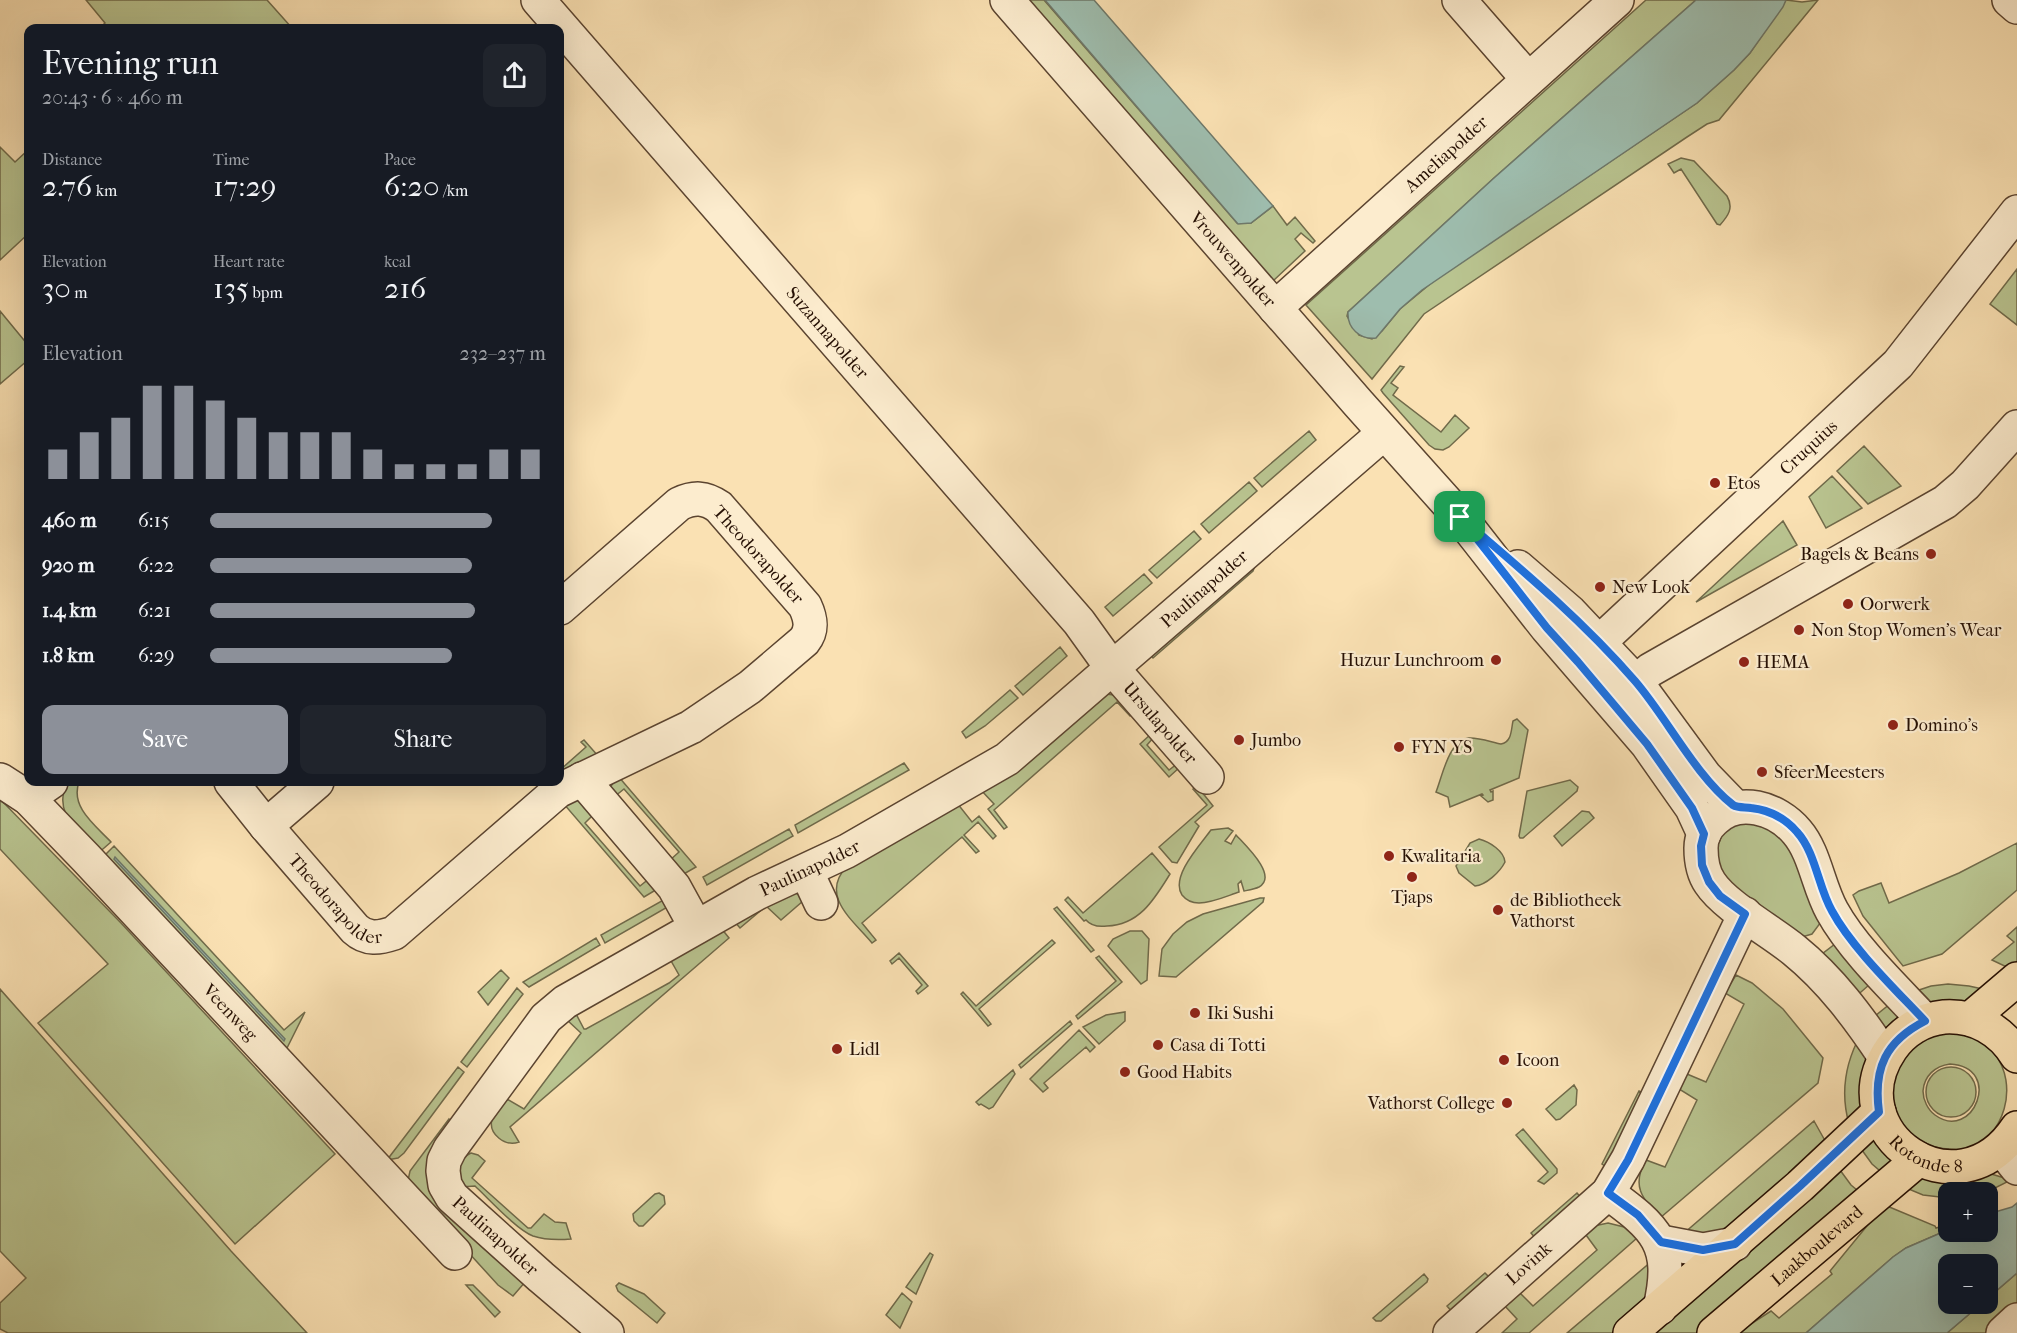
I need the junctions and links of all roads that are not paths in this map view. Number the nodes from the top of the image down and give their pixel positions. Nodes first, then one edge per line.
1 (538, 0) edge
2 (1007, 0) edge
3 (1459, 0) edge
4 (1617, 0) edge
5 (2009, 0) edge
6 (2017, 6) edge
7 (559, 24) edge
8 (564, 30) edge
9 (1528, 79) junction
10 (2017, 212) edge
11 (1275, 308) junction
12 (2017, 427) edge
13 (1384, 433) junction
14 (564, 605) edge
15 (1589, 653) junction
16 (1113, 668) junction
17 (1624, 692) junction
18 (1207, 777) dead end
19 (582, 779) junction
20 (0, 780) edge
21 (234, 786) edge
22 (312, 786) edge
23 (39, 790) edge
24 (1735, 807) junction
25 (266, 826) junction
26 (1704, 834) junction
27 (806, 871) junction
28 (821, 903) dead end
29 (1745, 914) junction
30 (1838, 921) junction
31 (696, 927) junction
32 (1795, 951) junction
33 (2017, 979) edge
34 (1970, 1019) junction
35 (1925, 1021) junction
36 (2017, 1056) edge
37 (1885, 1057) junction
38 (1879, 1112) junction
39 (2012, 1148) edge
40 (1919, 1160) junction
41 (1608, 1193) junction
42 (1661, 1242) junction
43 (1735, 1244) junction
44 (455, 1253) dead end
45 (1660, 1308) junction
46 (2017, 1320) edge
47 (607, 1333) edge
48 (1450, 1333) edge
49 (1630, 1333) edge
50 (1714, 1333) edge
51 (2002, 1333) edge

1 - 7 street, Suzannapolder
2 - 11 street, Vrouwenpolder
3 - 9 street
4 - 9 street, Ameliapolder
5 - 6 street
8 - 16 street, Suzannapolder
9 - 11 street, Ameliapolder
10 - 15 street, Cruquius
11 - 13 street, Vrouwenpolder
12 - 17 street
13 - 15 street, Vrouwenpolder
13 - 16 street, Paulinapolder
14 - 19 street, Theodorapolder
15 - 17 street, Vrouwenpolder
16 - 18 street, Ursulapolder
16 - 27 street, Paulinapolder
17 - 24 street, Vrouwenpolder
17 - 26 street, Vrouwenpolder
19 - 25 street, Theodorapolder
19 - 31 street
20 - 23 street, Veenweg
21 - 25 street, Theodorapolder
22 - 25 street
23 - 44 street, Veenweg
24 - 26 street
24 - 30 street
26 - 29 street, Vrouwenpolder
27 - 28 street
27 - 31 street, Paulinapolder
29 - 32 street, Vrouwenpolder
29 - 41 street, Lovink
30 - 32 street
30 - 35 street
31 - 47 street, Paulinapolder
32 - 37 street, Vrouwenpolder
33 - 34 main road
34 - 35 main road, Rotonde 8
34 - 36 main road, Rotonde 8
35 - 37 main road, Rotonde 8
37 - 38 main road, Rotonde 8
38 - 40 main road, Rotonde 8
38 - 43 main road
39 - 40 main road, Rotonde 8
40 - 50 main road, Laakboulevard
41 - 42 street
41 - 48 street, Lovink
42 - 43 street
42 - 45 street
43 - 45 main road
45 - 49 main road
46 - 51 street

